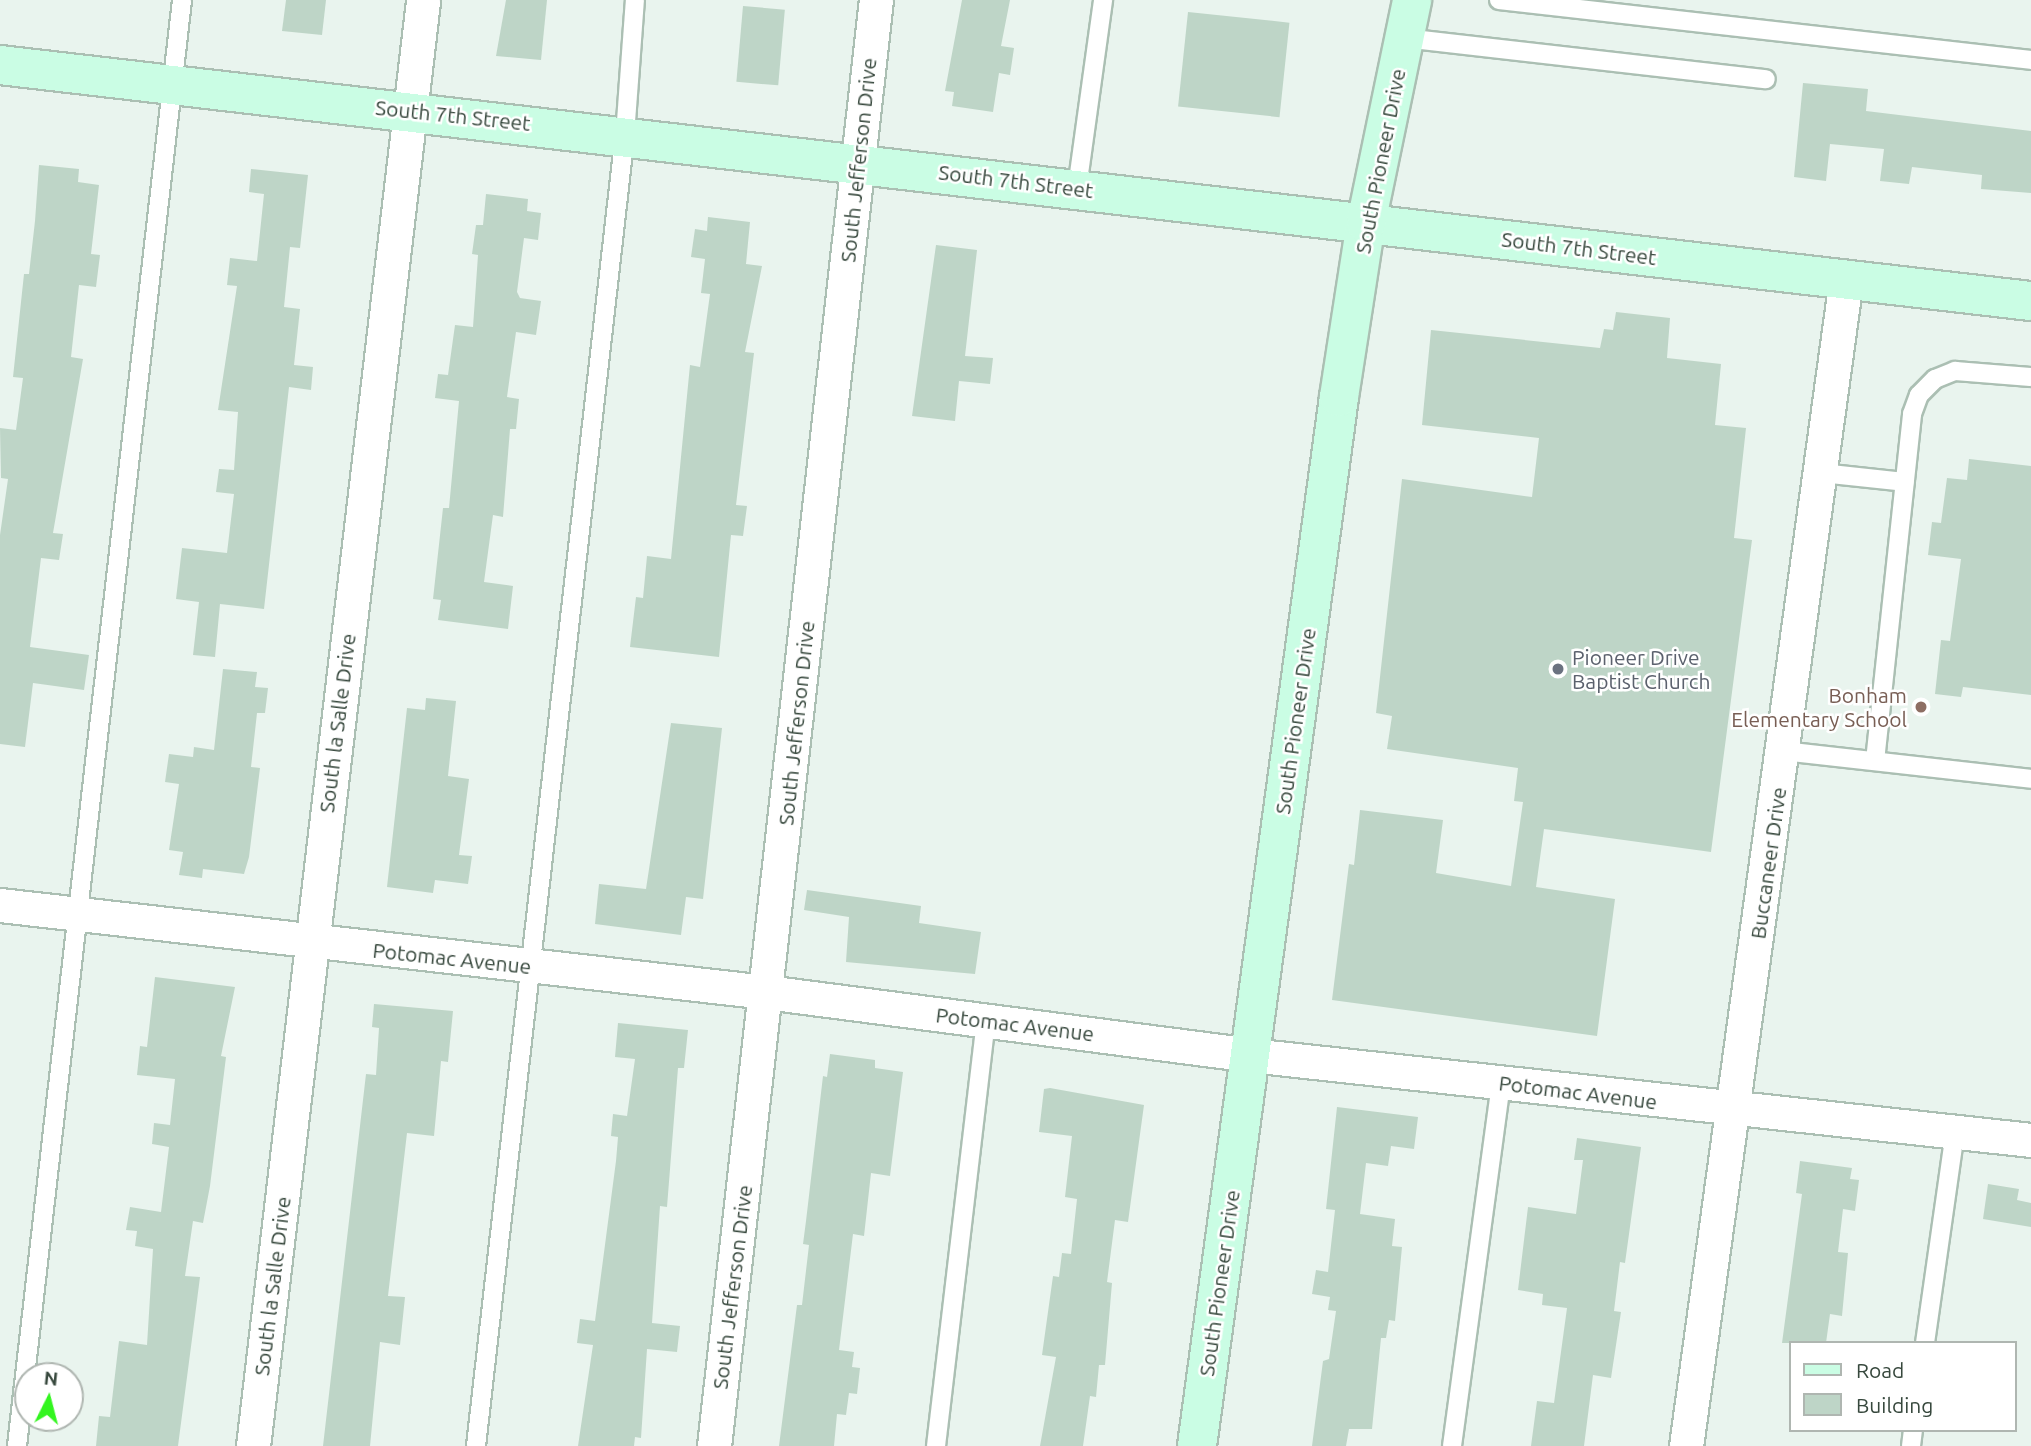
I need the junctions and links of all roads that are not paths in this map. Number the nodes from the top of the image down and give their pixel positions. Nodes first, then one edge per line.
1 (183, 0) edge
2 (423, 0) edge
3 (635, 0) edge
4 (876, 0) edge
5 (1103, 0) edge
6 (1412, 0) edge
7 (1499, 0) edge
8 (1404, 38) junction
9 (2031, 60) edge
10 (0, 65) edge
11 (1766, 79) dead end
12 (172, 84) junction
13 (408, 110) junction
14 (625, 135) junction
15 (858, 162) junction
16 (1077, 188) junction
17 (1366, 223) junction
18 (1846, 280) junction
19 (2031, 301) edge
20 (2031, 377) edge
21 (1821, 473) junction
22 (1905, 482) junction
23 (1783, 751) junction
24 (1875, 761) junction
25 (2031, 779) edge
26 (0, 905) edge
27 (81, 915) junction
28 (312, 942) junction
29 (531, 966) junction
30 (766, 992) junction
31 (986, 1020) junction
32 (1250, 1055) junction
33 (1501, 1083) junction
34 (1735, 1110) junction
35 (1955, 1133) junction
36 (2031, 1140) edge
37 (1925, 1341) edge
38 (17, 1446) edge
39 (253, 1446) edge
40 (476, 1446) edge
41 (714, 1446) edge
42 (936, 1446) edge
43 (1197, 1446) edge
44 (1452, 1446) edge
45 (1686, 1446) edge

1 - 12 lane
2 - 13 street, South la Salle Drive
3 - 14 lane
4 - 15 street, South Jefferson Drive
5 - 16 lane
6 - 8 main road, South Pioneer Drive
7 - 9 lane
8 - 11 lane
8 - 17 main road, South Pioneer Drive
10 - 12 main road, South 7th Street
12 - 13 main road, South 7th Street
12 - 27 lane
13 - 14 main road, South 7th Street
13 - 28 street, South la Salle Drive
14 - 15 main road, South 7th Street
14 - 29 lane
15 - 16 main road, South 7th Street
15 - 30 street, South Jefferson Drive
16 - 17 main road, South 7th Street
17 - 18 main road, South 7th Street
17 - 32 main road, South Pioneer Drive
18 - 19 main road, South 7th Street
18 - 21 street, Buccaneer Drive
20 - 22 lane
21 - 22 lane
21 - 23 street, Buccaneer Drive
22 - 24 lane
23 - 24 lane
23 - 34 street, Buccaneer Drive
24 - 25 lane
26 - 27 street, Potomac Avenue
27 - 28 street, Potomac Avenue
27 - 38 lane
28 - 29 street, Potomac Avenue
28 - 39 street, South la Salle Drive
29 - 30 street, Potomac Avenue
29 - 40 lane
30 - 31 street, Potomac Avenue
30 - 41 street, South Jefferson Drive
31 - 32 street, Potomac Avenue
31 - 42 lane
32 - 33 street, Potomac Avenue
32 - 43 main road, South Pioneer Drive
33 - 34 street, Potomac Avenue
33 - 44 lane
34 - 35 street, Potomac Avenue
34 - 45 street, Buccaneer Drive
35 - 36 street, Potomac Avenue
35 - 37 lane

